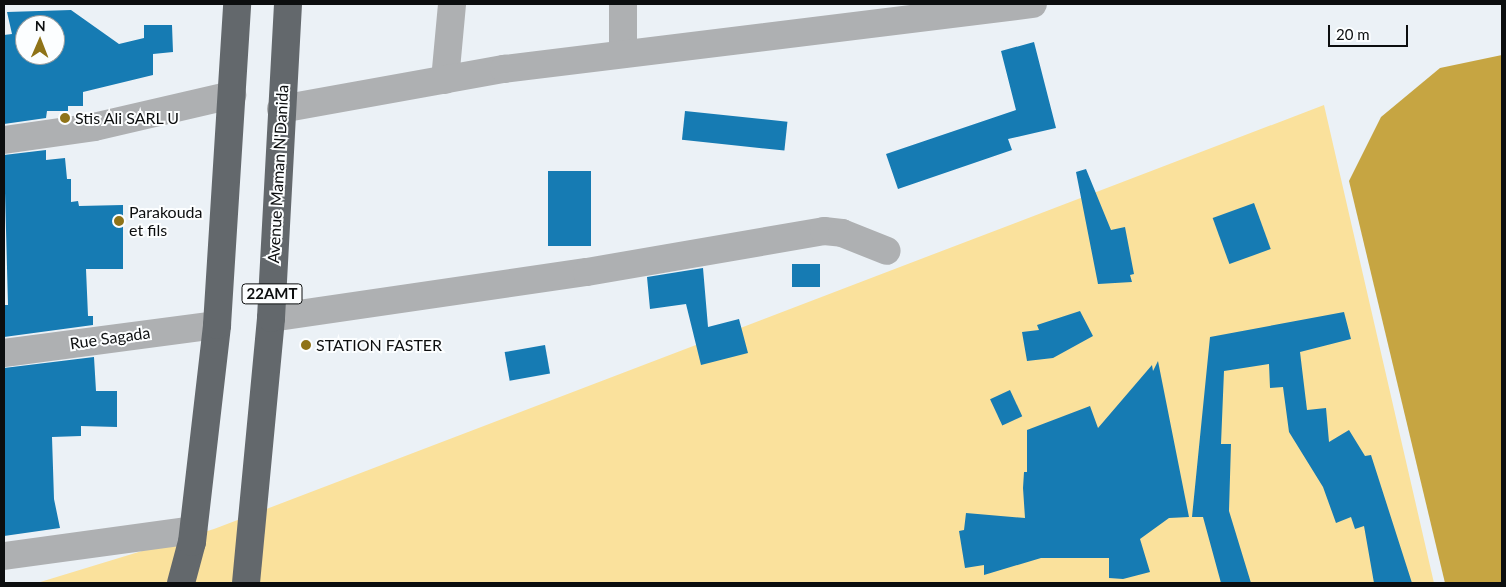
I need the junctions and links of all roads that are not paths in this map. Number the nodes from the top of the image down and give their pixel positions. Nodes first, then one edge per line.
1 (237, 4) edge
2 (288, 4) edge
3 (452, 4) edge
4 (623, 4) edge
5 (1033, 4) edge
6 (623, 54) junction
7 (445, 80) junction
8 (232, 95) junction
9 (281, 109) junction
10 (4, 140) edge
11 (887, 251) dead end
12 (271, 318) junction
13 (217, 325) junction
14 (4, 353) edge
15 (193, 530) junction
16 (4, 556) edge
17 (181, 583) edge
18 (246, 583) edge

1 - 8 highway
2 - 9 highway, Avenue Maman N'Danida / 22AMT
3 - 7 street
4 - 6 street
5 - 6 street
6 - 7 street
7 - 9 street
8 - 10 street
8 - 13 highway
9 - 12 highway, Avenue Maman N'Danida / 22AMT
11 - 12 street
12 - 18 highway, Avenue Maman N'Danida / 22AMT
13 - 14 street, Rue Sagada
13 - 15 highway
15 - 16 street
15 - 17 highway

